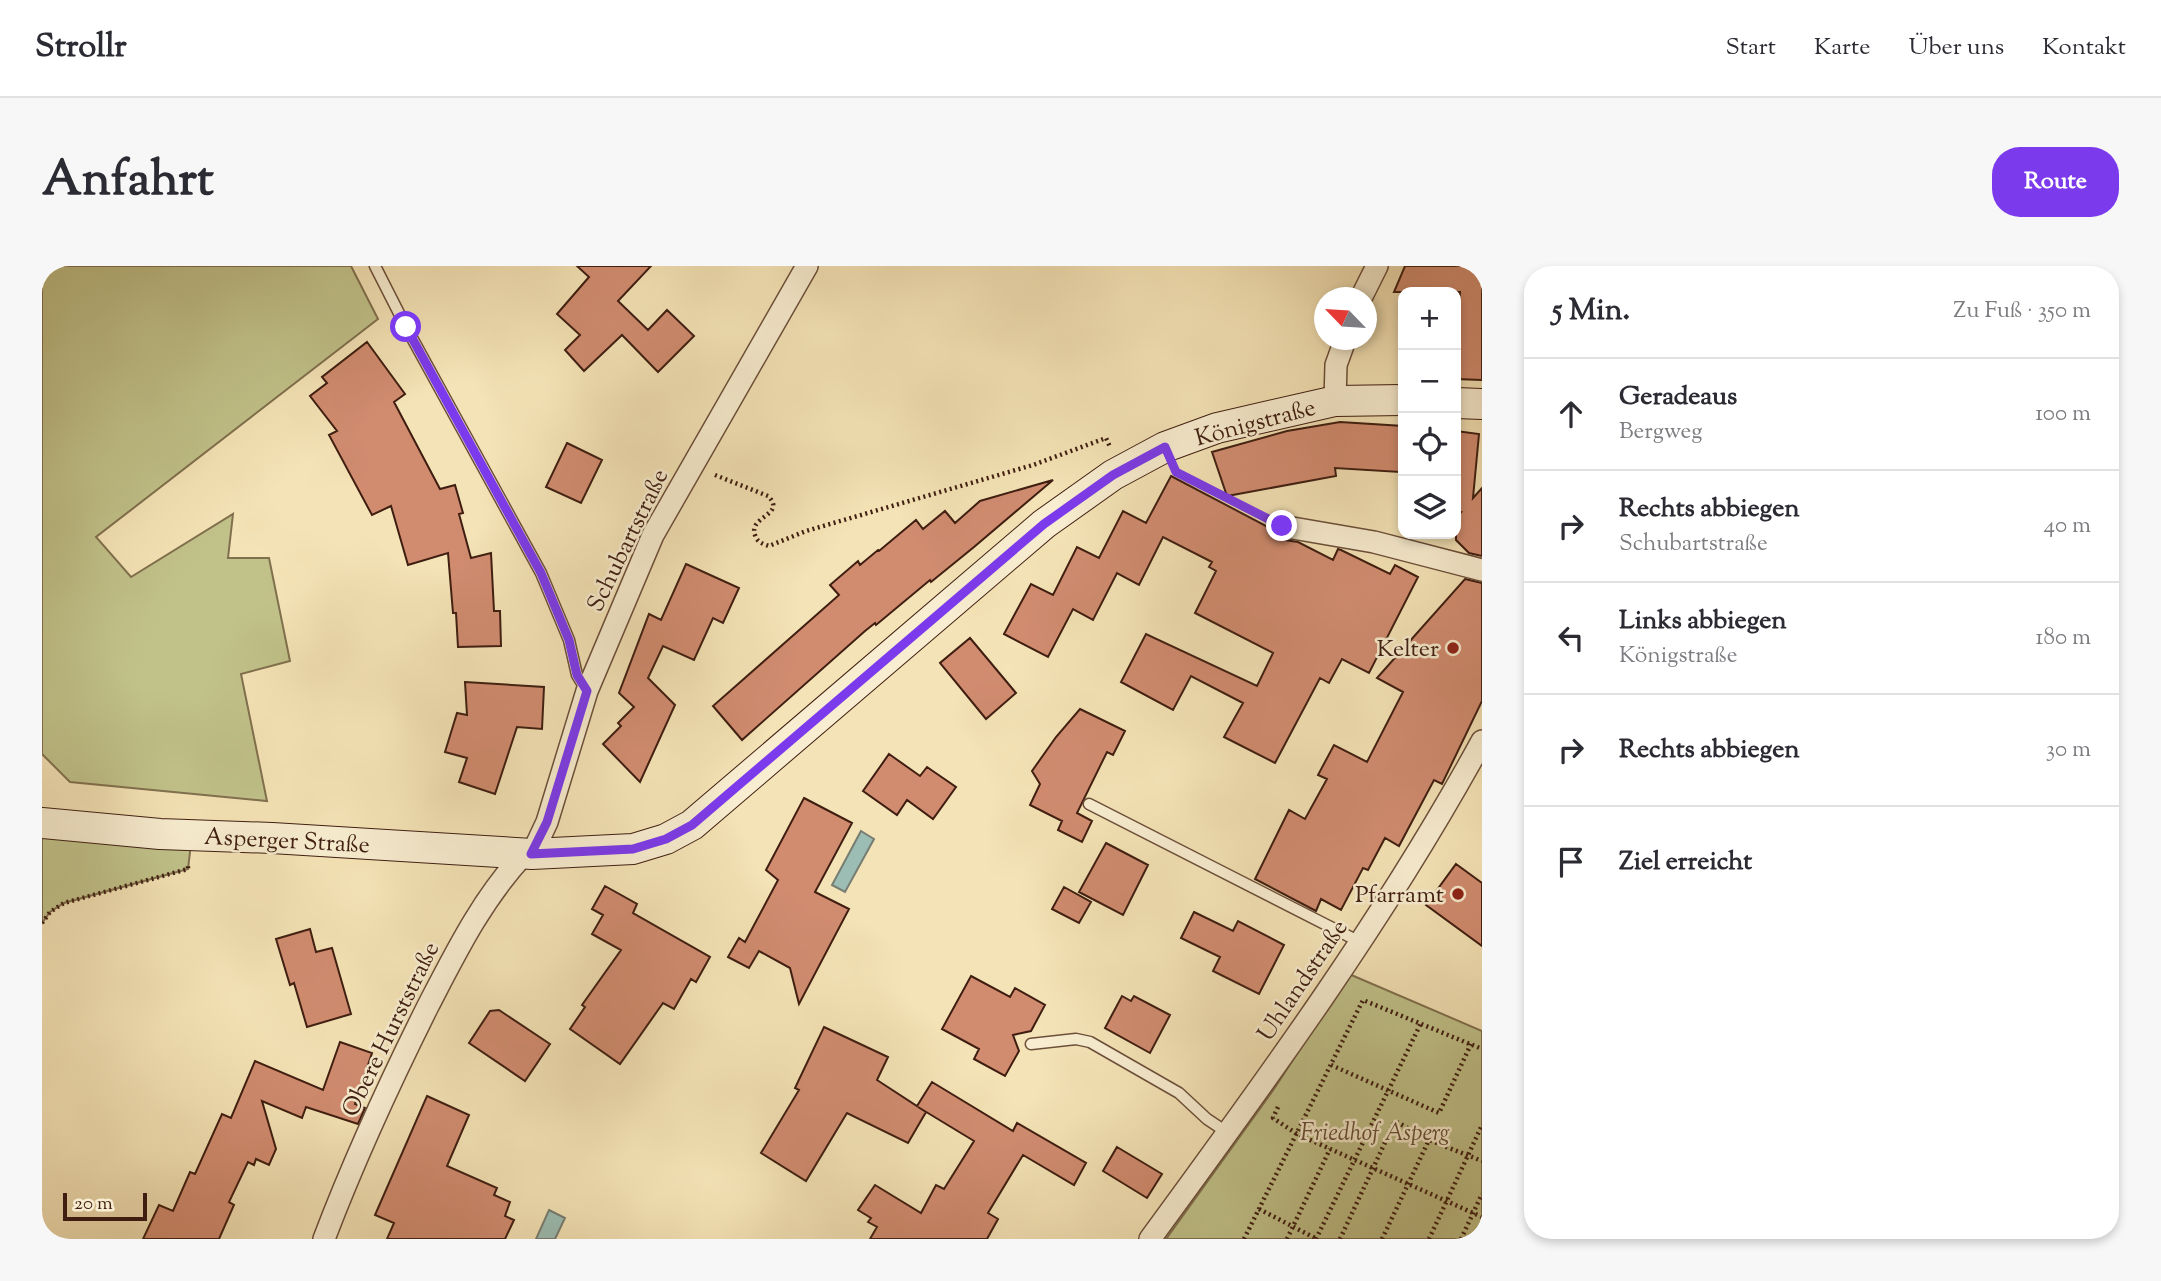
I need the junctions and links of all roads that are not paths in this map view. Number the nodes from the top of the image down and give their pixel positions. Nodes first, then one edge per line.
1 (375, 266) edge
2 (807, 266) edge
3 (1377, 266) edge
4 (1366, 287) edge
5 (1341, 350) edge
6 (1398, 400) edge
7 (1335, 401) junction
8 (1461, 402) edge
9 (1482, 404) edge
10 (1282, 526) road end
11 (1482, 570) edge
12 (587, 691) junction
13 (1482, 741) edge
14 (1089, 804) dead end
15 (42, 823) edge
16 (528, 854) junction
17 (1360, 942) junction
18 (1031, 1044) dead end
19 (1228, 1133) junction
20 (324, 1239) edge
21 (1150, 1239) edge

1 - 12 lane
2 - 12 street, Schubartstraße
3 - 4 street
5 - 7 street
6 - 7 main road, Königstraße
7 - 16 main road, Königstraße
8 - 9 main road
10 - 11 street
12 - 16 street, Schubartstraße
13 - 17 street, Uhlandstraße
14 - 17 lane
15 - 16 main road, Asperger Straße
16 - 20 street, Obere Hurststraße
17 - 19 street, Uhlandstraße
18 - 19 lane
19 - 21 street, Uhlandstraße

